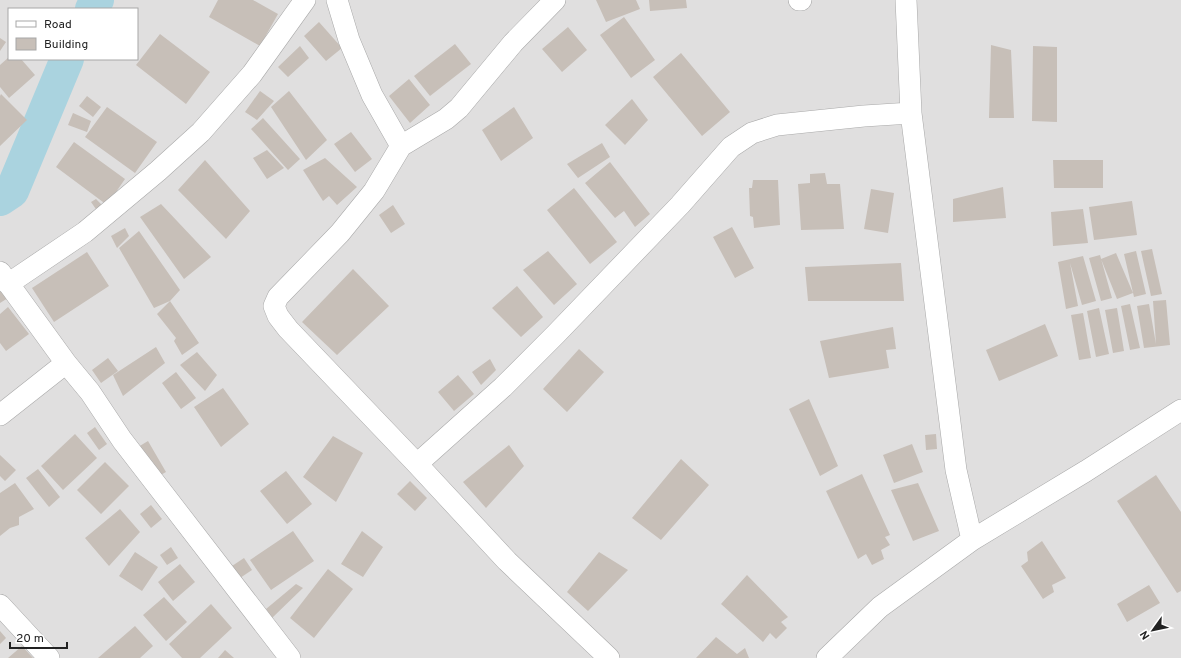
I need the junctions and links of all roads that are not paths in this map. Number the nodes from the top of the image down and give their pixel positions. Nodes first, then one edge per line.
1 (306, 0) edge
2 (338, 0) edge
3 (555, 0) edge
4 (906, 0) edge
5 (910, 113) junction
6 (401, 146) junction
7 (4, 278) edge
8 (66, 363) junction
9 (1181, 410) edge
10 (0, 415) edge
11 (418, 464) junction
12 (972, 540) junction
13 (0, 605) edge
14 (49, 658) edge
15 (290, 658) edge
16 (609, 658) edge
17 (827, 658) edge

1 - 7 street
2 - 6 street
3 - 6 street
4 - 5 street
5 - 11 street
5 - 12 street
6 - 11 street
7 - 8 street
8 - 10 street
8 - 15 street
9 - 12 street
11 - 16 street
12 - 17 street
13 - 14 street

